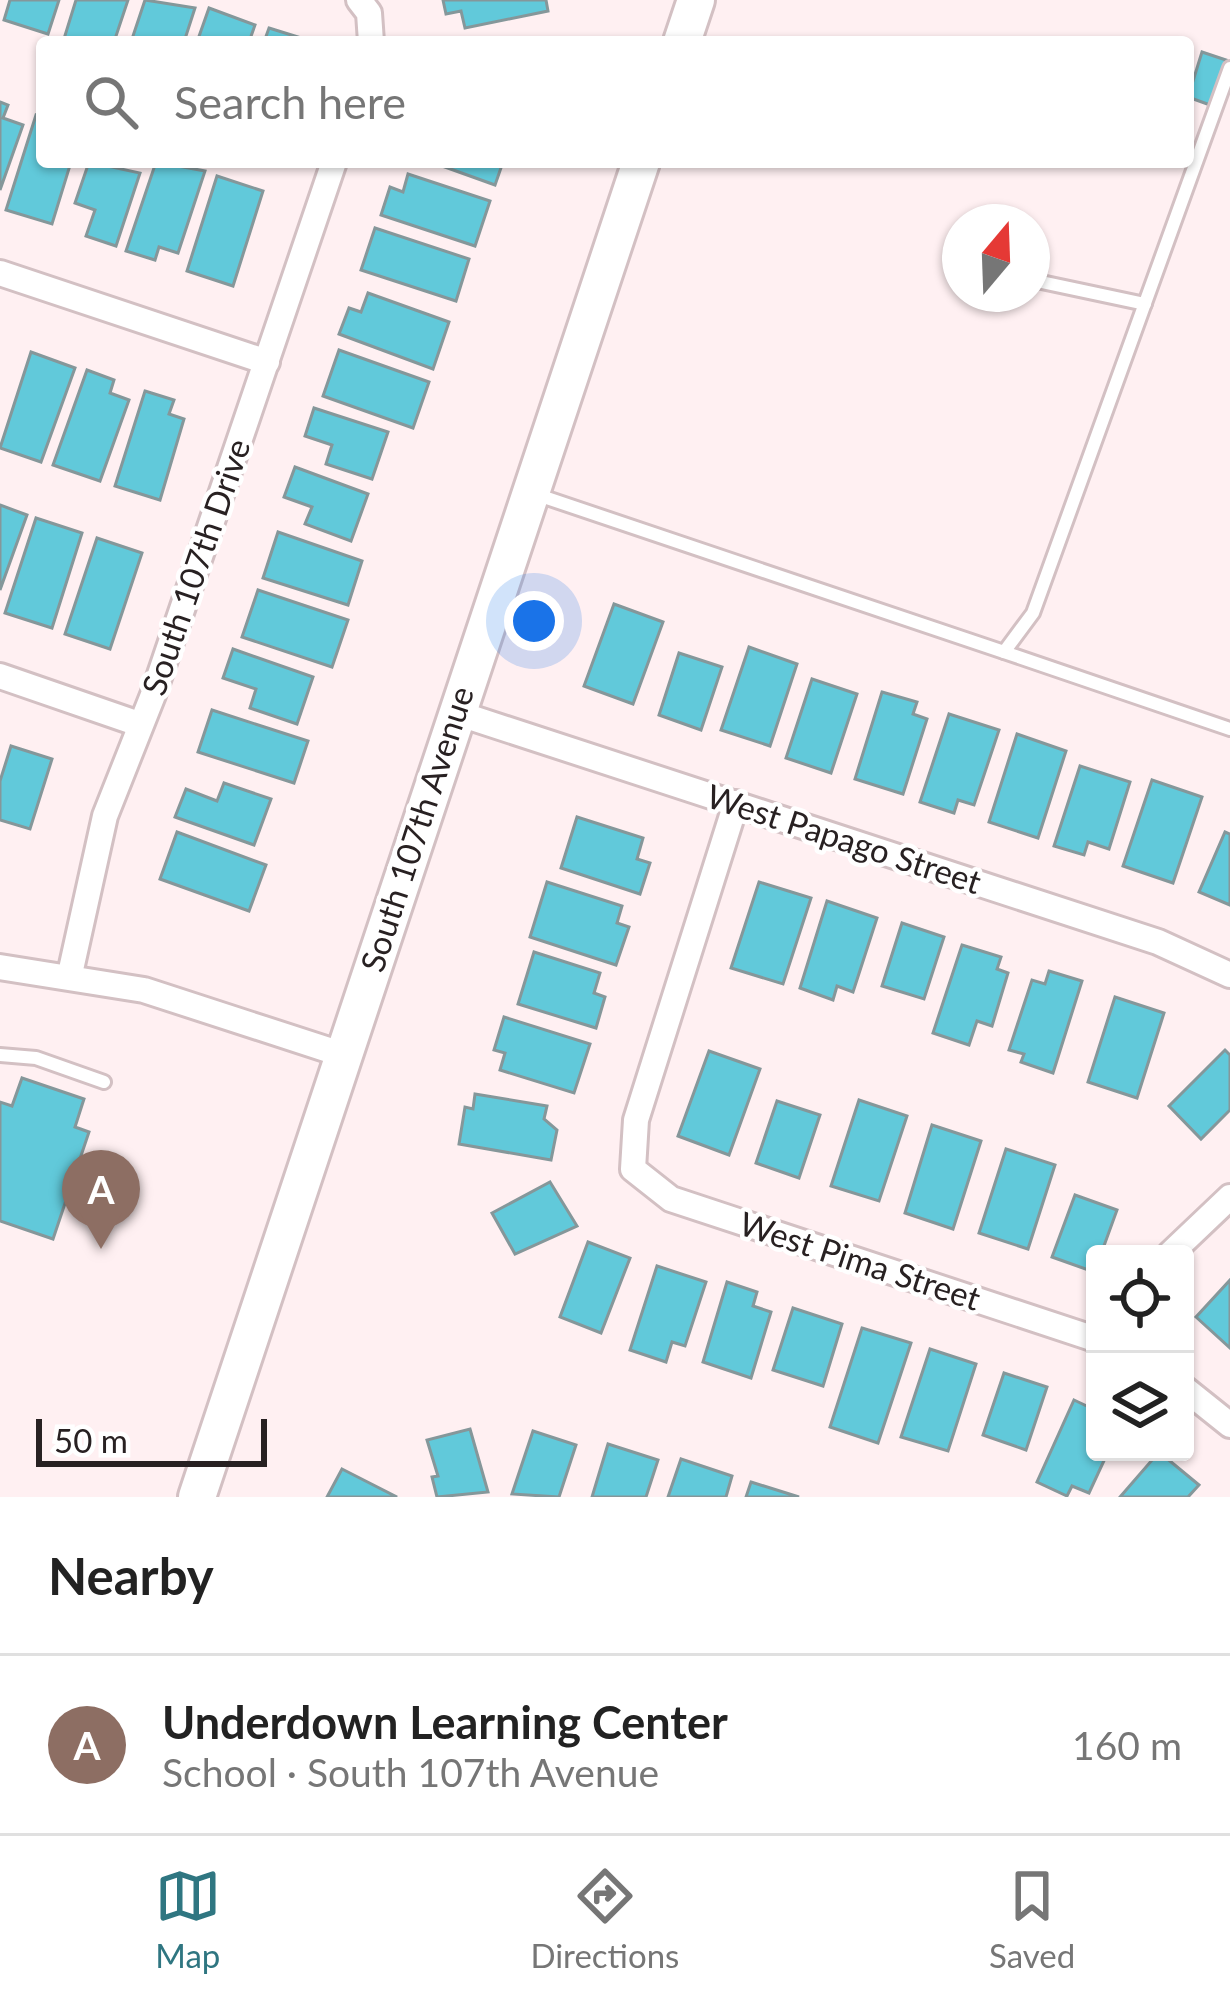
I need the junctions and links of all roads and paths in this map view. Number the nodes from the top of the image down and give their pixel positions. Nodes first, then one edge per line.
1 (696, 0) edge
2 (684, 36) edge
3 (1230, 68) edge
4 (332, 168) edge
5 (639, 168) edge
6 (1194, 168) edge
7 (1194, 168) edge
8 (0, 273) edge
9 (1050, 284) edge
10 (1145, 304) junction
11 (267, 362) junction
12 (528, 492) junction
13 (1004, 652) junction
14 (0, 676) edge
15 (454, 712) junction
16 (139, 724) junction
17 (1230, 728) edge
18 (736, 803) junction
19 (0, 967) edge
20 (70, 974) junction
21 (1230, 975) edge
22 (0, 1055) edge
23 (344, 1055) junction
24 (104, 1082) dead end
25 (1230, 1197) edge
26 (1179, 1245) edge
27 (1086, 1337) edge
28 (1194, 1396) edge
29 (1230, 1425) edge
30 (197, 1497) edge

1 - 2 main road
3 - 7 lane
4 - 11 street, South 107th Drive
5 - 12 main road, South 107th Avenue
6 - 10 lane
8 - 11 street
9 - 10 lane
10 - 13 lane
11 - 16 street, South 107th Drive
12 - 13 lane
12 - 15 main road, South 107th Avenue
13 - 17 lane
14 - 16 street
15 - 18 street, West Papago Street
15 - 23 main road, South 107th Avenue
16 - 20 street, South 107th Drive
18 - 21 street, West Papago Street
18 - 27 street, West Pima Street
19 - 20 street
20 - 23 street
22 - 24 lane
23 - 30 main road, South 107th Avenue
25 - 26 street
28 - 29 street

